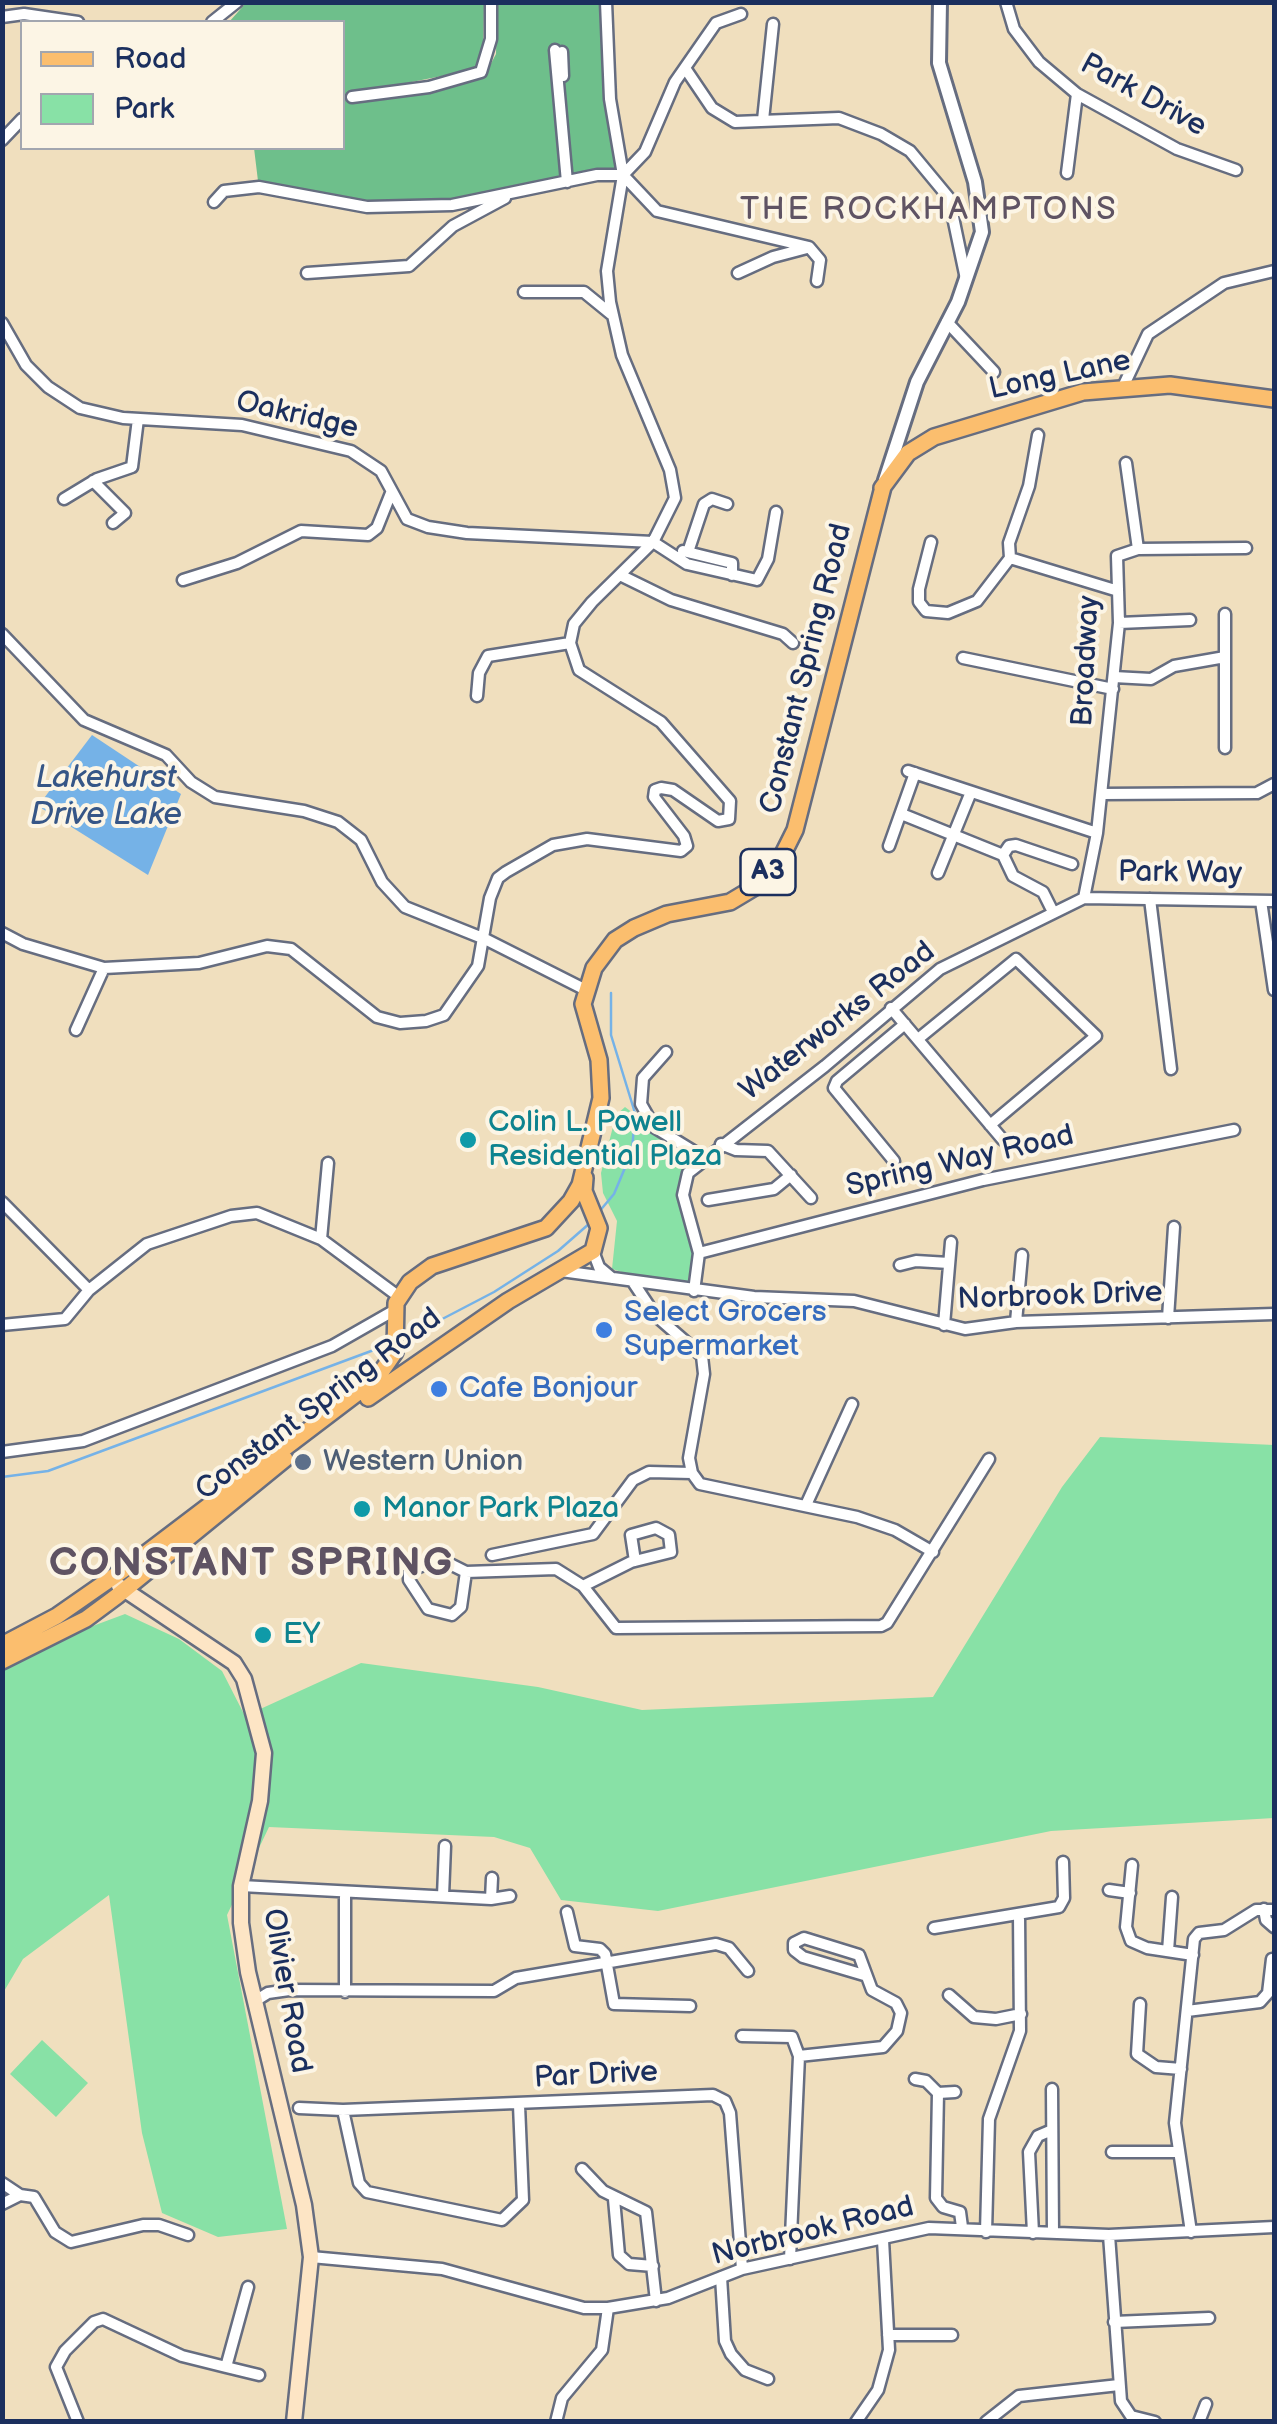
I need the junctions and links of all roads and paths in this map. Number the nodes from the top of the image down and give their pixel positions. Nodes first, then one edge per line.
1 (237, 2) edge
2 (491, 2) edge
3 (606, 2) edge
4 (940, 2) edge
5 (1006, 2) edge
6 (741, 14) dead end
7 (2, 17) edge
8 (64, 20) edge
9 (214, 20) edge
10 (773, 24) dead end
11 (558, 51) dead end
12 (686, 71) junction
13 (1078, 94) junction
14 (352, 97) dead end
15 (763, 120) junction
16 (20, 121) edge
17 (2, 140) edge
18 (1236, 170) dead end
19 (1067, 173) dead end
20 (623, 175) junction
21 (567, 182) junction
22 (510, 195) junction
23 (214, 202) dead end
24 (809, 248) junction
25 (1274, 272) edge
26 (307, 273) dead end
27 (738, 274) dead end
28 (818, 281) dead end
29 (966, 281) junction
30 (524, 292) dead end
31 (612, 315) junction
32 (947, 322) junction
33 (2, 323) edge
34 (994, 372) dead end
35 (1123, 387) junction
36 (1274, 399) edge
37 (138, 419) junction
38 (1038, 435) dead end
39 (1126, 463) dead end
40 (93, 481) junction
41 (882, 487) junction
42 (391, 493) junction
43 (64, 499) dead end
44 (726, 504) dead end
45 (776, 512) dead end
46 (114, 523) dead end
47 (653, 542) junction
48 (932, 542) dead end
49 (1246, 548) dead end
50 (1138, 549) junction
51 (683, 552) junction
52 (1010, 558) junction
53 (622, 576) junction
54 (183, 580) dead end
55 (1116, 590) junction
56 (1225, 614) dead end
57 (1190, 620) dead end
58 (1120, 623) junction
59 (2, 634) edge
60 (570, 642) junction
61 (793, 644) dead end
62 (963, 658) dead end
63 (1225, 658) junction
64 (1113, 683) junction
65 (477, 696) dead end
66 (1226, 748) dead end
67 (1274, 784) edge
68 (971, 792) junction
69 (1102, 794) junction
70 (904, 815) junction
71 (1097, 833) junction
72 (957, 836) junction
73 (889, 846) dead end
74 (1003, 855) junction
75 (1072, 864) dead end
76 (938, 873) dead end
77 (1084, 898) junction
78 (1150, 899) junction
79 (1261, 900) junction
80 (1274, 901) edge
81 (1052, 912) junction
82 (2, 933) edge
83 (486, 939) junction
84 (104, 968) junction
85 (584, 989) junction
86 (1274, 990) edge
87 (891, 1008) junction
88 (905, 1024) junction
89 (76, 1030) dead end
90 (918, 1039) junction
91 (666, 1052) dead end
92 (1172, 1070) dead end
93 (990, 1125) junction
94 (1234, 1130) dead end
95 (1003, 1140) dead end
96 (721, 1144) junction
97 (703, 1157) junction
98 (586, 1159) junction
99 (894, 1161) dead end
100 (328, 1163) dead end
101 (790, 1174) junction
102 (811, 1198) dead end
103 (708, 1200) dead end
104 (2, 1202) edge
105 (592, 1213) junction
106 (552, 1224) junction
107 (1174, 1227) dead end
108 (321, 1240) junction
109 (951, 1242) dead end
110 (594, 1251) junction
111 (698, 1253) junction
112 (1022, 1255) dead end
113 (950, 1263) junction
114 (900, 1265) dead end
115 (560, 1270) junction
116 (612, 1279) junction
117 (633, 1282) junction
118 (88, 1290) junction
119 (694, 1291) junction
120 (508, 1301) junction
121 (397, 1303) junction
122 (1274, 1314) edge
123 (1168, 1318) junction
124 (1016, 1322) junction
125 (944, 1325) junction
126 (2, 1326) edge
127 (394, 1344) junction
128 (852, 1404) dead end
129 (2, 1452) edge
130 (989, 1459) dead end
131 (692, 1473) junction
132 (806, 1505) junction
133 (933, 1552) junction
134 (492, 1554) dead end
135 (636, 1560) dead end
136 (466, 1572) junction
137 (118, 1585) junction
138 (583, 1586) junction
139 (2, 1645) edge
140 (2, 1661) edge
141 (445, 1846) dead end
142 (1062, 1862) dead end
143 (1132, 1865) dead end
144 (492, 1878) dead end
145 (241, 1886) junction
146 (1109, 1890) dead end
147 (345, 1892) junction
148 (1130, 1892) junction
149 (443, 1896) junction
150 (510, 1896) dead end
151 (1172, 1897) dead end
152 (490, 1899) junction
153 (1269, 1909) edge
154 (567, 1912) dead end
155 (1019, 1914) junction
156 (1274, 1927) edge
157 (934, 1928) dead end
158 (1168, 1951) junction
159 (1193, 1955) junction
160 (1272, 1959) dead end
161 (607, 1962) junction
162 (748, 1970) dead end
163 (864, 1975) junction
164 (345, 1992) junction
165 (949, 1995) dead end
166 (255, 2001) junction
167 (1140, 2004) dead end
168 (690, 2006) dead end
169 (1187, 2011) junction
170 (1021, 2014) junction
171 (742, 2036) dead end
172 (799, 2056) junction
173 (1181, 2069) junction
174 (915, 2080) dead end
175 (1052, 2089) dead end
176 (938, 2092) junction
177 (955, 2092) dead end
178 (519, 2105) junction
179 (298, 2108) dead end
180 (343, 2110) junction
181 (1052, 2130) junction
182 (1112, 2152) dead end
183 (1178, 2152) junction
184 (582, 2169) dead end
185 (2, 2182) edge
186 (20, 2195) junction
187 (614, 2199) junction
188 (2, 2204) edge
189 (962, 2226) junction
190 (1274, 2227) edge
191 (986, 2232) junction
192 (1191, 2232) junction
193 (1033, 2233) junction
194 (1053, 2233) junction
195 (188, 2234) dead end
196 (1108, 2235) junction
197 (883, 2240) junction
198 (311, 2257) junction
199 (790, 2259) junction
200 (653, 2266) junction
201 (742, 2270) junction
202 (721, 2278) junction
203 (248, 2287) dead end
204 (656, 2300) junction
205 (608, 2308) junction
206 (1208, 2318) dead end
207 (1114, 2322) junction
208 (888, 2335) junction
209 (952, 2335) dead end
210 (226, 2367) junction
211 (259, 2375) dead end
212 (768, 2379) dead end
213 (1118, 2385) junction
214 (1206, 2404) dead end
215 (78, 2422) edge
216 (294, 2422) edge
217 (556, 2422) edge
218 (856, 2422) edge
219 (986, 2422) edge
220 (1155, 2422) edge
221 (1199, 2422) edge

1 - 9 street
2 - 14 street
3 - 20 street
4 - 29 street
5 - 13 street, Park Drive
6 - 12 street
7 - 8 street
10 - 15 street
11 - 21 street
12 - 15 street
12 - 20 street
13 - 18 street, Park Drive
13 - 19 street
15 - 29 street
16 - 17 street
20 - 21 street
20 - 24 street
20 - 31 street
21 - 22 street
22 - 23 street
22 - 26 street
24 - 27 street
24 - 28 street
25 - 35 street
29 - 32 street
30 - 31 street
31 - 47 street
32 - 34 street
32 - 41 street
33 - 37 street, Oakridge
35 - 36 main road, Long Lane / A3
35 - 41 main road, Long Lane / A3
37 - 40 street
37 - 42 street, Oakridge
38 - 52 street
39 - 50 street
40 - 43 street
40 - 46 street
41 - 85 main road, Constant Spring Road / A3
42 - 47 street, Oakridge
42 - 54 street
44 - 51 street
45 - 51 street
47 - 51 street
47 - 53 street
48 - 52 street
49 - 50 street
50 - 55 street, Broadway
52 - 55 street
53 - 60 street
53 - 61 street
55 - 58 street, Broadway
56 - 63 street
57 - 58 street
58 - 64 street, Broadway
59 - 83 street
60 - 65 street
60 - 83 street
62 - 64 street
63 - 64 street
63 - 66 street
64 - 69 street, Broadway
67 - 69 street
68 - 70 street
68 - 71 street
68 - 72 street
69 - 71 street, Broadway
70 - 72 street
70 - 73 street
71 - 77 street, Broadway
72 - 74 street
72 - 76 street
74 - 75 street
74 - 81 street
77 - 78 street, Park Way
77 - 81 street, Waterworks Road
78 - 79 street, Park Way
78 - 92 street
79 - 80 street, Park Way
79 - 86 street
81 - 87 street, Waterworks Road
82 - 84 street
83 - 84 street
83 - 85 street
84 - 89 street
85 - 98 main road
87 - 88 street
87 - 96 street, Waterworks Road
88 - 90 street
88 - 99 street
90 - 93 street
90 - 93 street
91 - 97 street
93 - 95 street
94 - 111 street, Spring Way Road
96 - 97 street, Waterworks Road
96 - 101 street
97 - 111 street
98 - 105 main road
98 - 106 main road
100 - 108 street
101 - 102 street
101 - 103 street
104 - 118 street
105 - 106 main road, Constant Spring Road
105 - 110 main road
106 - 121 main road, Constant Spring Road
107 - 123 street
108 - 118 street
108 - 121 street
109 - 113 street
110 - 115 main road, Constant Spring Road
110 - 116 street
111 - 119 street
112 - 124 street
113 - 114 street
113 - 125 street
115 - 116 street, Norbrook Drive
115 - 120 main road, Constant Spring Road
116 - 117 street, Norbrook Drive
117 - 119 street, Norbrook Drive
117 - 131 street
118 - 126 street
119 - 125 street, Norbrook Drive
120 - 127 main road
120 - 137 main road, Constant Spring Road
121 - 127 main road, Constant Spring Road
121 - 129 street
122 - 123 street, Norbrook Drive
123 - 124 street, Norbrook Drive
124 - 125 street, Norbrook Drive
127 - 137 main road, Constant Spring Road
128 - 132 street
130 - 133 street
131 - 132 street
131 - 134 street
132 - 133 street
133 - 138 street
135 - 138 street
136 - 136 street
136 - 138 street
137 - 139 main road, Constant Spring Road
137 - 140 main road, Constant Spring Road
137 - 145 main road, Olivier Road
141 - 149 street
142 - 155 street
143 - 148 street
144 - 152 street
145 - 147 street
145 - 166 main road, Olivier Road
146 - 148 street
147 - 149 street
147 - 164 street
148 - 158 street
149 - 152 street
150 - 152 street
151 - 158 street
153 - 156 street
153 - 159 street
154 - 161 street
155 - 157 street
155 - 170 street
158 - 159 street
159 - 169 street
160 - 169 street
161 - 162 street
161 - 164 street
161 - 168 street
163 - 163 street
163 - 172 street
164 - 166 street
165 - 170 street
166 - 198 main road, Olivier Road
167 - 173 street
169 - 173 street
170 - 191 street
171 - 172 street
172 - 199 street
173 - 183 street
174 - 176 street
175 - 181 street
176 - 177 street
176 - 189 street
178 - 180 street, Par Drive
178 - 180 street
178 - 201 street, Par Drive
179 - 180 street, Par Drive
181 - 193 street
181 - 194 street
182 - 183 street
183 - 192 street
184 - 187 street
185 - 186 street
186 - 188 street
186 - 195 street
187 - 200 street
187 - 200 street
189 - 191 street, Norbrook Road
189 - 197 street, Norbrook Road
190 - 192 street, Norbrook Road
191 - 193 street, Norbrook Road
192 - 196 street, Norbrook Road
193 - 194 street, Norbrook Road
194 - 196 street, Norbrook Road
196 - 207 street
197 - 199 street, Norbrook Road
197 - 208 street
198 - 205 street, Norbrook Road
198 - 216 main road, Olivier Road
199 - 201 street, Norbrook Road
200 - 204 street
201 - 202 street, Norbrook Road
202 - 204 street, Norbrook Road
202 - 212 street
203 - 210 street
204 - 205 street, Norbrook Road
205 - 217 street
206 - 207 street
207 - 213 street
208 - 209 street
208 - 218 street
210 - 211 street
210 - 215 street
213 - 219 street
213 - 220 street
214 - 221 street

